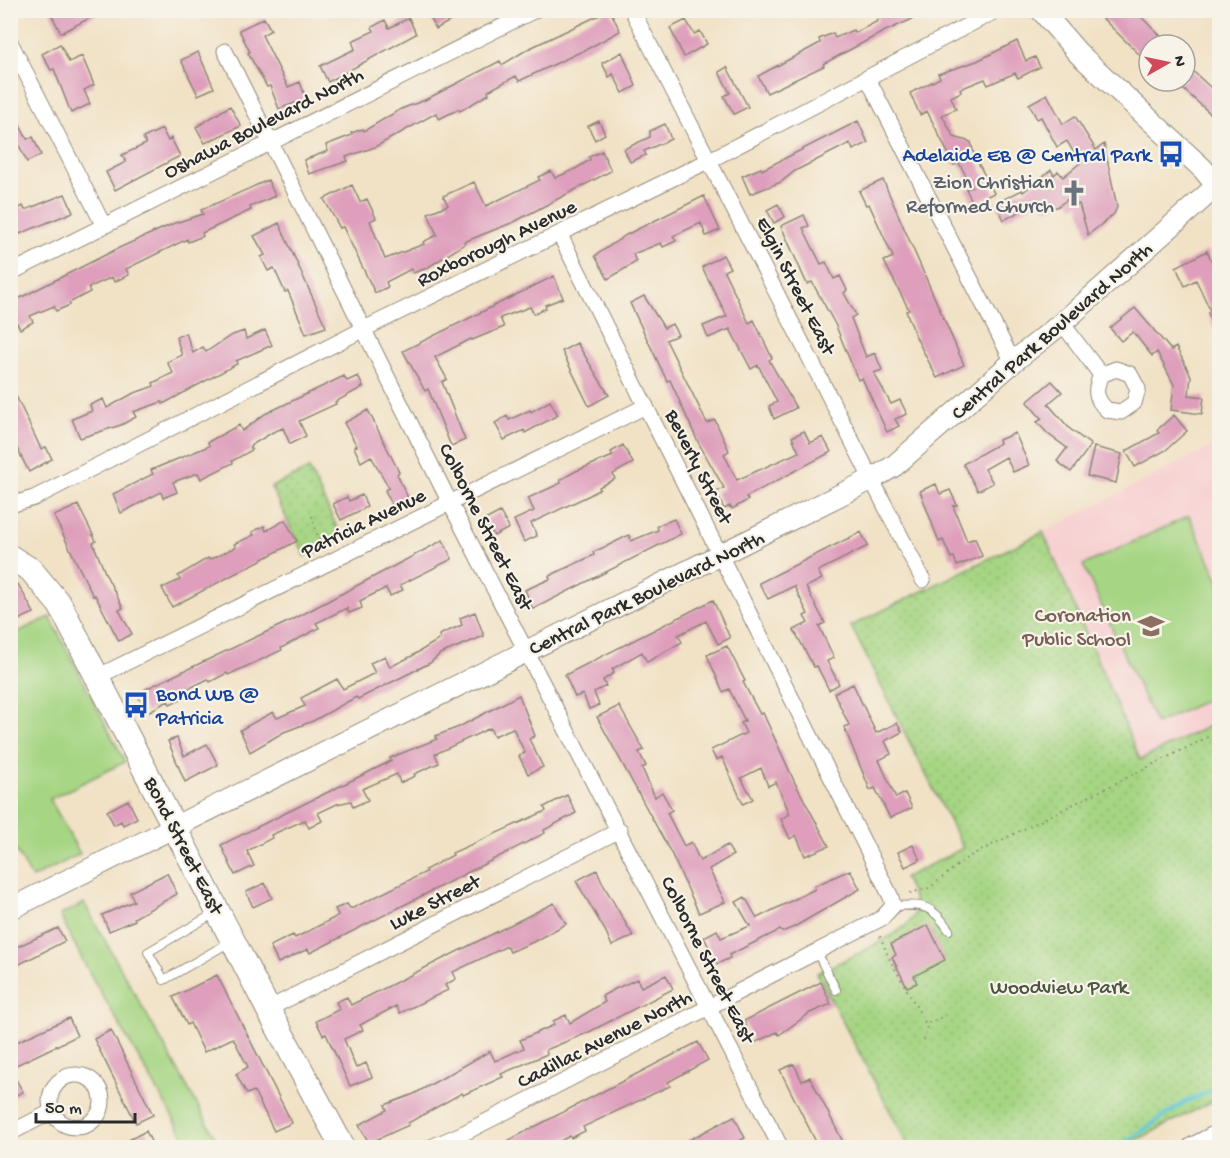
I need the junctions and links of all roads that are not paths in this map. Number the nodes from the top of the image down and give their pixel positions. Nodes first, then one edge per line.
1 (535, 10) edge
2 (632, 10) edge
3 (997, 10) edge
4 (1041, 10) edge
5 (10, 42) edge
6 (225, 51) dead end
7 (868, 79) junction
8 (270, 141) junction
9 (710, 160) junction
10 (1219, 186) edge
11 (104, 226) junction
12 (561, 235) junction
13 (10, 273) edge
14 (1062, 323) junction
15 (364, 329) junction
16 (1013, 362) junction
17 (1101, 375) dead end
18 (646, 406) junction
19 (872, 479) junction
20 (450, 503) junction
21 (11, 504) edge
22 (722, 556) junction
23 (10, 557) edge
24 (923, 580) dead end
25 (528, 649) junction
26 (99, 676) junction
27 (177, 828) junction
28 (620, 830) junction
29 (892, 906) junction
30 (10, 909) edge
31 (219, 911) junction
32 (949, 930) dead end
33 (234, 940) junction
34 (817, 952) junction
35 (836, 990) dead end
36 (710, 1008) junction
37 (268, 1009) junction
38 (51, 1112) dead end
39 (10, 1133) edge
40 (1220, 1134) edge
41 (343, 1148) edge
42 (429, 1148) edge
43 (781, 1148) edge
44 (1193, 1148) edge

1 - 8 street, Oshawa Boulevard North
2 - 9 street, Elgin Street East
3 - 7 street, Roxborough Avenue
4 - 10 street
5 - 11 street
6 - 8 street, Colborne Street East
7 - 9 street, Roxborough Avenue
7 - 16 street
8 - 11 street, Oshawa Boulevard North
8 - 15 street, Colborne Street East
9 - 12 street, Roxborough Avenue
9 - 19 street, Elgin Street East
10 - 14 street, Central Park Boulevard North
11 - 13 street, Oshawa Boulevard North
12 - 15 street, Roxborough Avenue
12 - 18 street, Beverly Street
14 - 16 street, Central Park Boulevard North
14 - 17 street
15 - 20 street, Colborne Street East
15 - 21 street, Roxborough Avenue
16 - 19 street, Central Park Boulevard North
18 - 20 street, Patricia Avenue
18 - 22 street, Beverly Street
19 - 22 street, Central Park Boulevard North
19 - 24 street, Elgin Street East
20 - 25 street, Colborne Street East
20 - 26 street, Patricia Avenue
22 - 25 street, Central Park Boulevard North
22 - 29 street, Beverly Street
23 - 26 main road, Bond Street East
25 - 27 street, Central Park Boulevard North
25 - 28 street, Colborne Street East
26 - 27 main road, Bond Street East
27 - 30 street, Central Park Boulevard North
27 - 31 main road, Bond Street East
28 - 36 street, Colborne Street East
28 - 37 street, Luke Street
29 - 32 lane
29 - 34 street, Cadillac Avenue North
31 - 33 main road, Bond Street East
31 - 33 lane
33 - 37 main road, Bond Street East
34 - 35 lane
34 - 36 street, Cadillac Avenue North
36 - 42 street, Cadillac Avenue North
36 - 43 street, Colborne Street East
37 - 41 main road, Bond Street East
38 - 39 street
40 - 44 street

